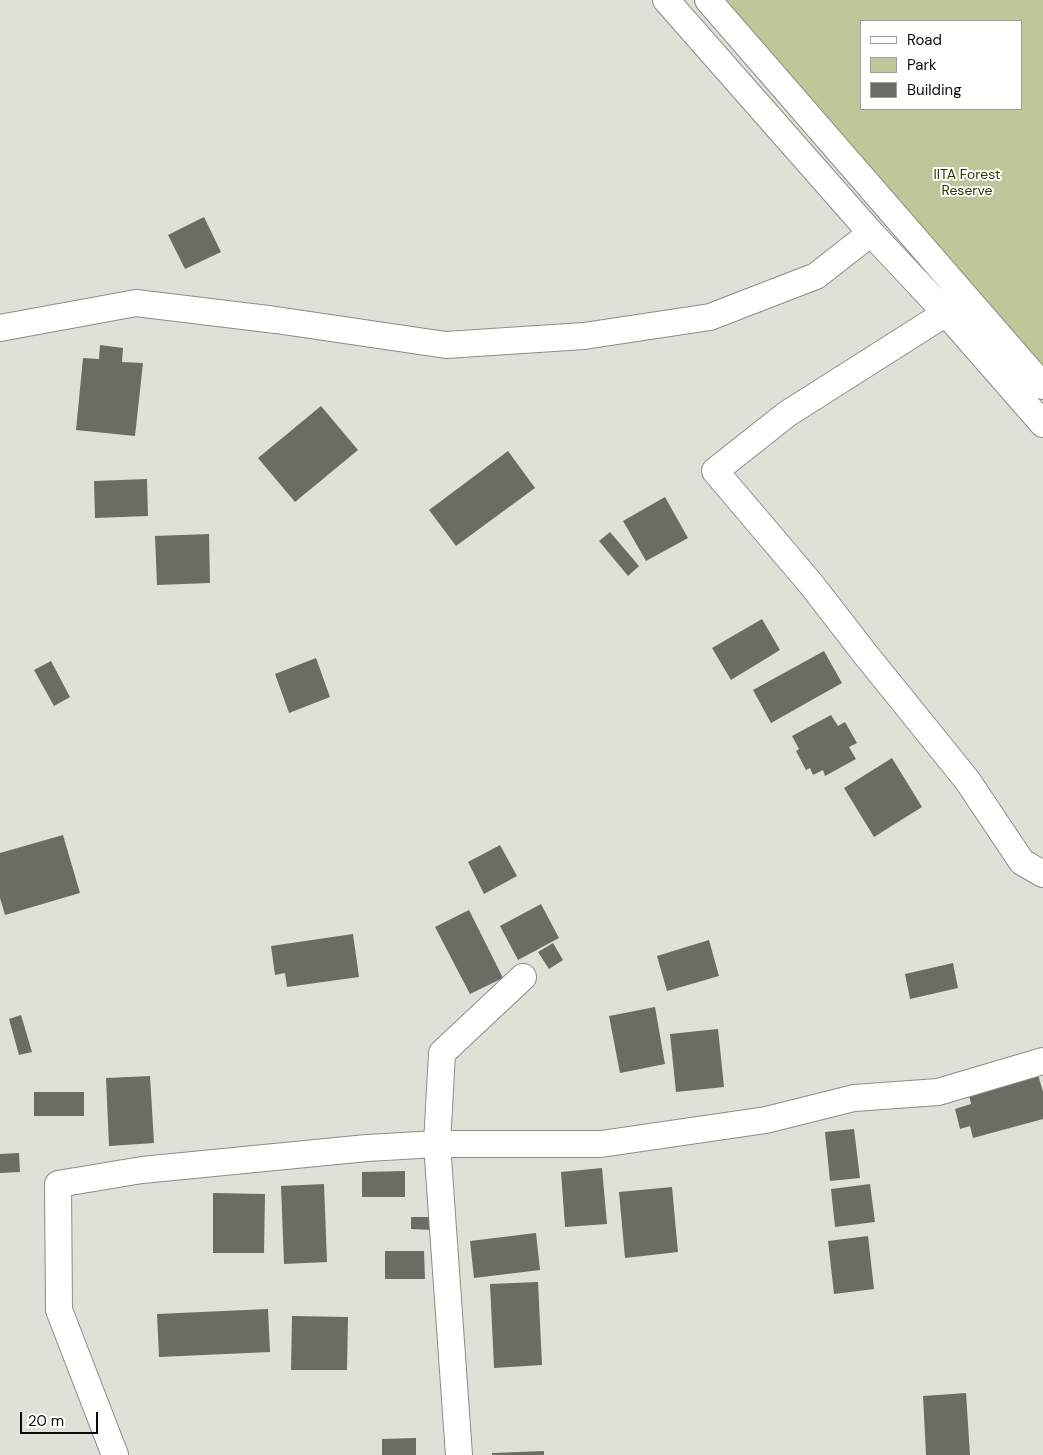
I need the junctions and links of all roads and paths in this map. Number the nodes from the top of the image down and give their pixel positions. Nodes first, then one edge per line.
1 (666, 0) edge
2 (708, 0) edge
3 (871, 233) junction
4 (946, 313) junction
5 (0, 328) edge
6 (1043, 386) edge
7 (1043, 424) edge
8 (1043, 874) edge
9 (523, 976) dead end
10 (1043, 1061) edge
11 (437, 1144) junction
12 (115, 1455) edge
13 (459, 1455) edge

1 - 3 street
2 - 6 street
3 - 4 street
3 - 5 street
4 - 7 street
4 - 8 street
9 - 11 street
10 - 11 street
11 - 12 street
11 - 13 street

